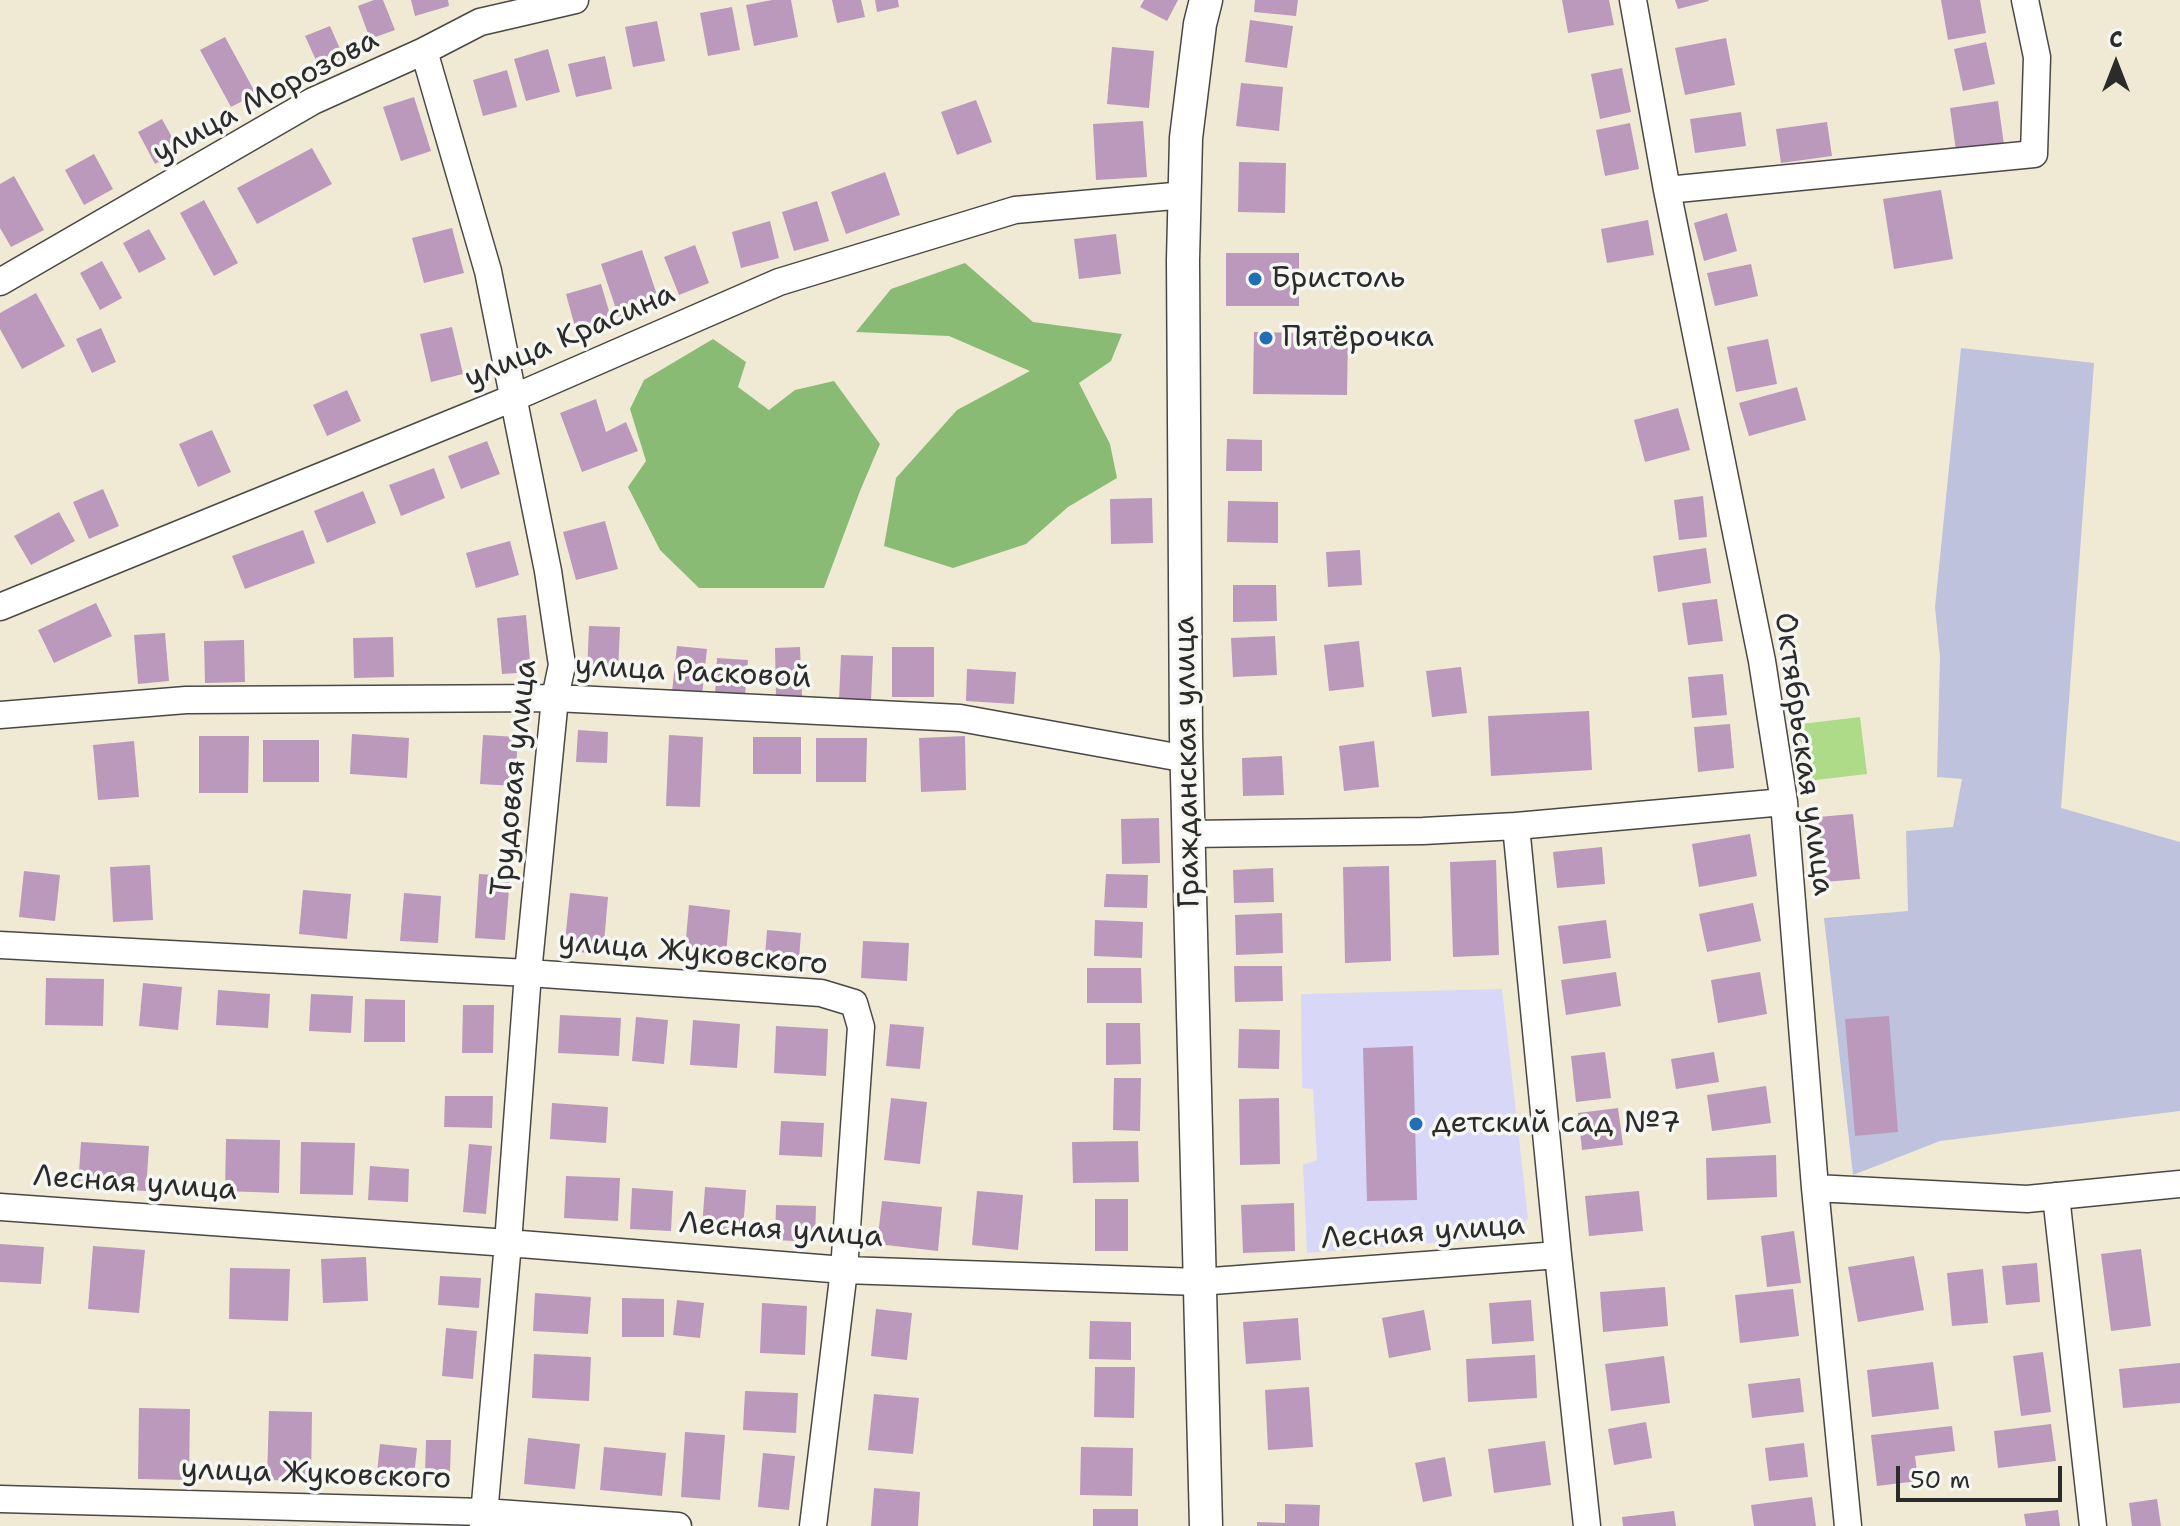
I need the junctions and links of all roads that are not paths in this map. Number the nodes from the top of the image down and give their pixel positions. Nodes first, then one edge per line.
1 (575, 0) edge
2 (1206, 0) edge
3 (1633, 0) edge
4 (2025, 0) edge
5 (424, 51) junction
6 (1667, 190) junction
7 (1185, 195) junction
8 (0, 282) edge
9 (513, 398) junction
10 (0, 607) edge
11 (555, 698) junction
12 (0, 715) edge
13 (1187, 759) junction
14 (1784, 802) junction
15 (1516, 826) junction
16 (1188, 834) junction
17 (0, 945) edge
18 (528, 973) junction
19 (2180, 1184) edge
20 (1815, 1188) junction
21 (2056, 1196) junction
22 (0, 1207) edge
23 (508, 1243) junction
24 (1558, 1255) junction
25 (844, 1270) junction
26 (1199, 1282) junction
27 (0, 1499) edge
28 (483, 1519) edge
29 (678, 1526) edge
30 (813, 1526) edge
31 (1206, 1526) edge
32 (1587, 1526) edge
33 (1848, 1526) edge
34 (2093, 1526) edge

1 - 5 street, улица Морозова
2 - 7 street, Гражданская улица
3 - 6 street, Октябрьская улица
4 - 6 street
5 - 8 street, улица Морозова
5 - 9 street, Трудовая улица
6 - 14 street, Октябрьская улица
7 - 9 street, улица Красина
7 - 13 street, Гражданская улица
9 - 10 street, улица Красина
9 - 11 street, Трудовая улица
11 - 12 street, улица Расковой
11 - 13 street, улица Расковой
11 - 18 street, Трудовая улица
13 - 16 street, Гражданская улица
14 - 15 street
14 - 20 street, Октябрьская улица
15 - 16 street
15 - 24 street
16 - 26 street, Гражданская улица
17 - 18 street, улица Жуковского
18 - 23 street, Трудовая улица
18 - 25 street, улица Жуковского
19 - 21 street
20 - 21 street
20 - 33 street, Октябрьская улица
21 - 34 street
22 - 23 street, Лесная улица
23 - 25 street, Лесная улица
23 - 28 street, Трудовая улица
24 - 26 street, Лесная улица
24 - 32 street
25 - 26 street, Лесная улица
25 - 30 street, улица Жуковского
26 - 31 street, Гражданская улица
27 - 28 street, улица Жуковского
28 - 29 street, улица Жуковского

